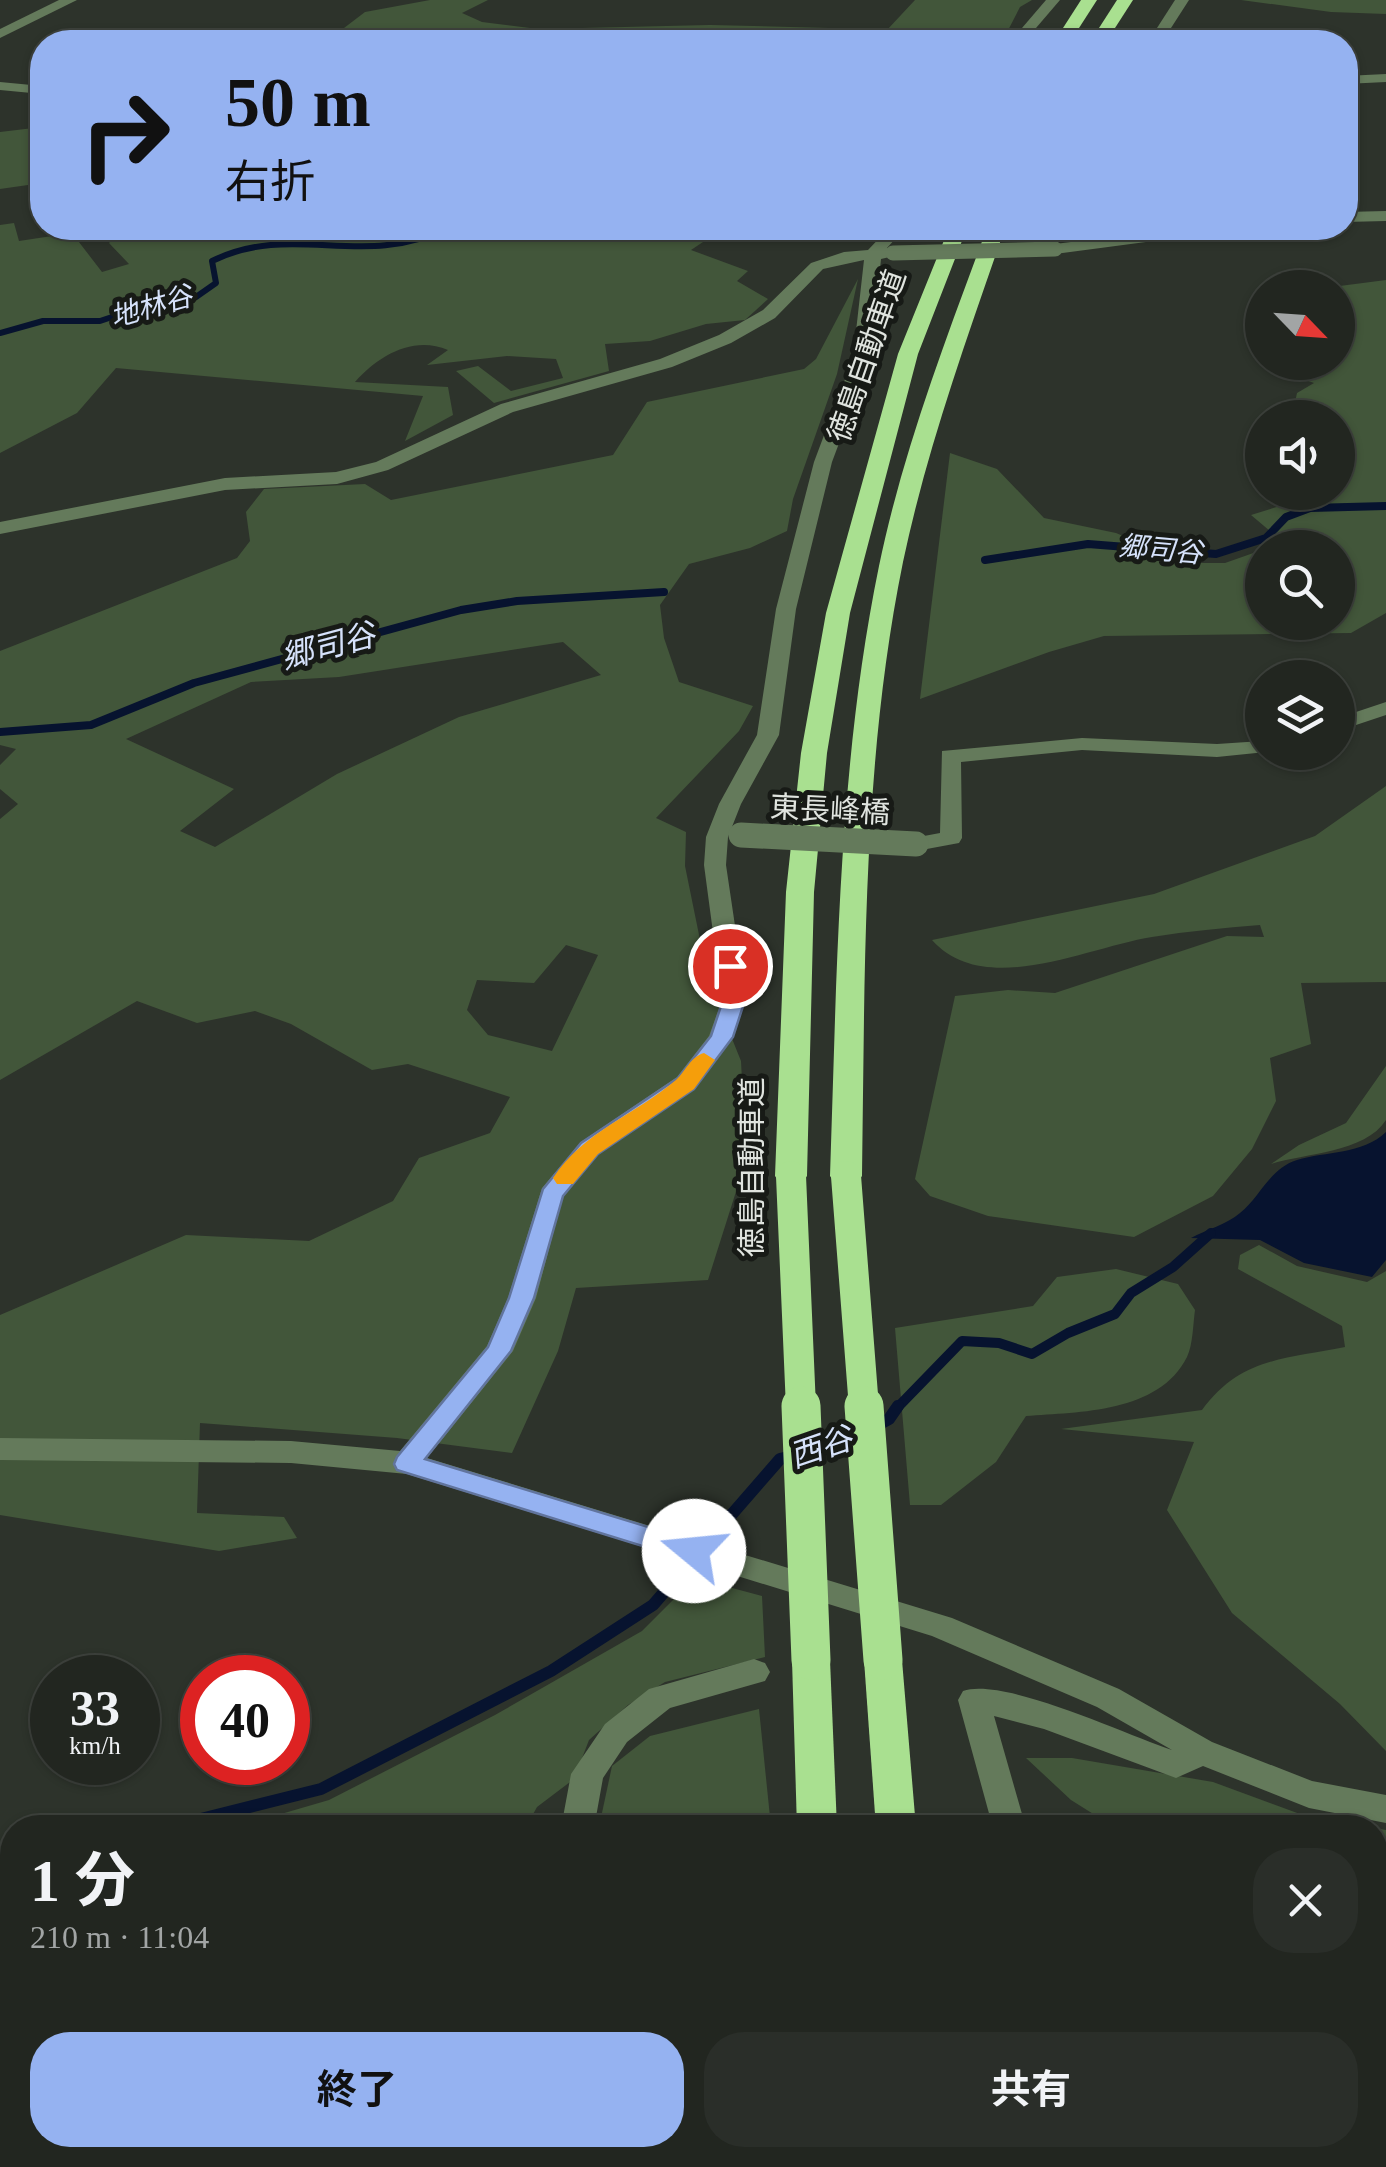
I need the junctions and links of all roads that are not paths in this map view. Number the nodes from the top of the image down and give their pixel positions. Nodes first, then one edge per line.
1 (70, 0) edge
2 (1053, 0) edge
3 (1089, 0) edge
4 (1124, 0) edge
5 (1182, 0) edge
6 (1027, 30) edge
7 (1070, 30) edge
8 (1105, 30) edge
9 (1163, 30) edge
10 (0, 34) edge
11 (1386, 78) edge
12 (1358, 79) edge
13 (0, 86) edge
14 (30, 89) edge
15 (1386, 216) edge
16 (1358, 217) edge
17 (890, 240) edge
18 (953, 240) edge
19 (992, 240) edge
20 (1123, 240) edge
21 (883, 253) junction
22 (0, 528) edge
23 (1386, 708) edge
24 (1355, 719) edge
25 (1245, 748) edge
26 (728, 836) junction
27 (0, 1449) edge
28 (407, 1464) junction
29 (754, 1672) dead end
30 (1202, 1751) junction
31 (1386, 1808) edge
32 (579, 1815) edge
33 (817, 1815) edge
34 (895, 1815) edge
35 (1006, 1815) edge

1 - 10 street
2 - 6 street
3 - 7 highway
4 - 8 highway
5 - 9 street
11 - 12 street
13 - 14 street
15 - 16 street
17 - 21 street
18 - 33 highway, 徳島自動車道, bridge
19 - 34 highway, bridge
20 - 21 street, bridge
21 - 22 street
21 - 26 street
23 - 24 street
25 - 26 street, 東長峰橋, bridge
26 - 28 street
27 - 28 street
28 - 30 street
29 - 32 street
30 - 31 street
30 - 35 street

